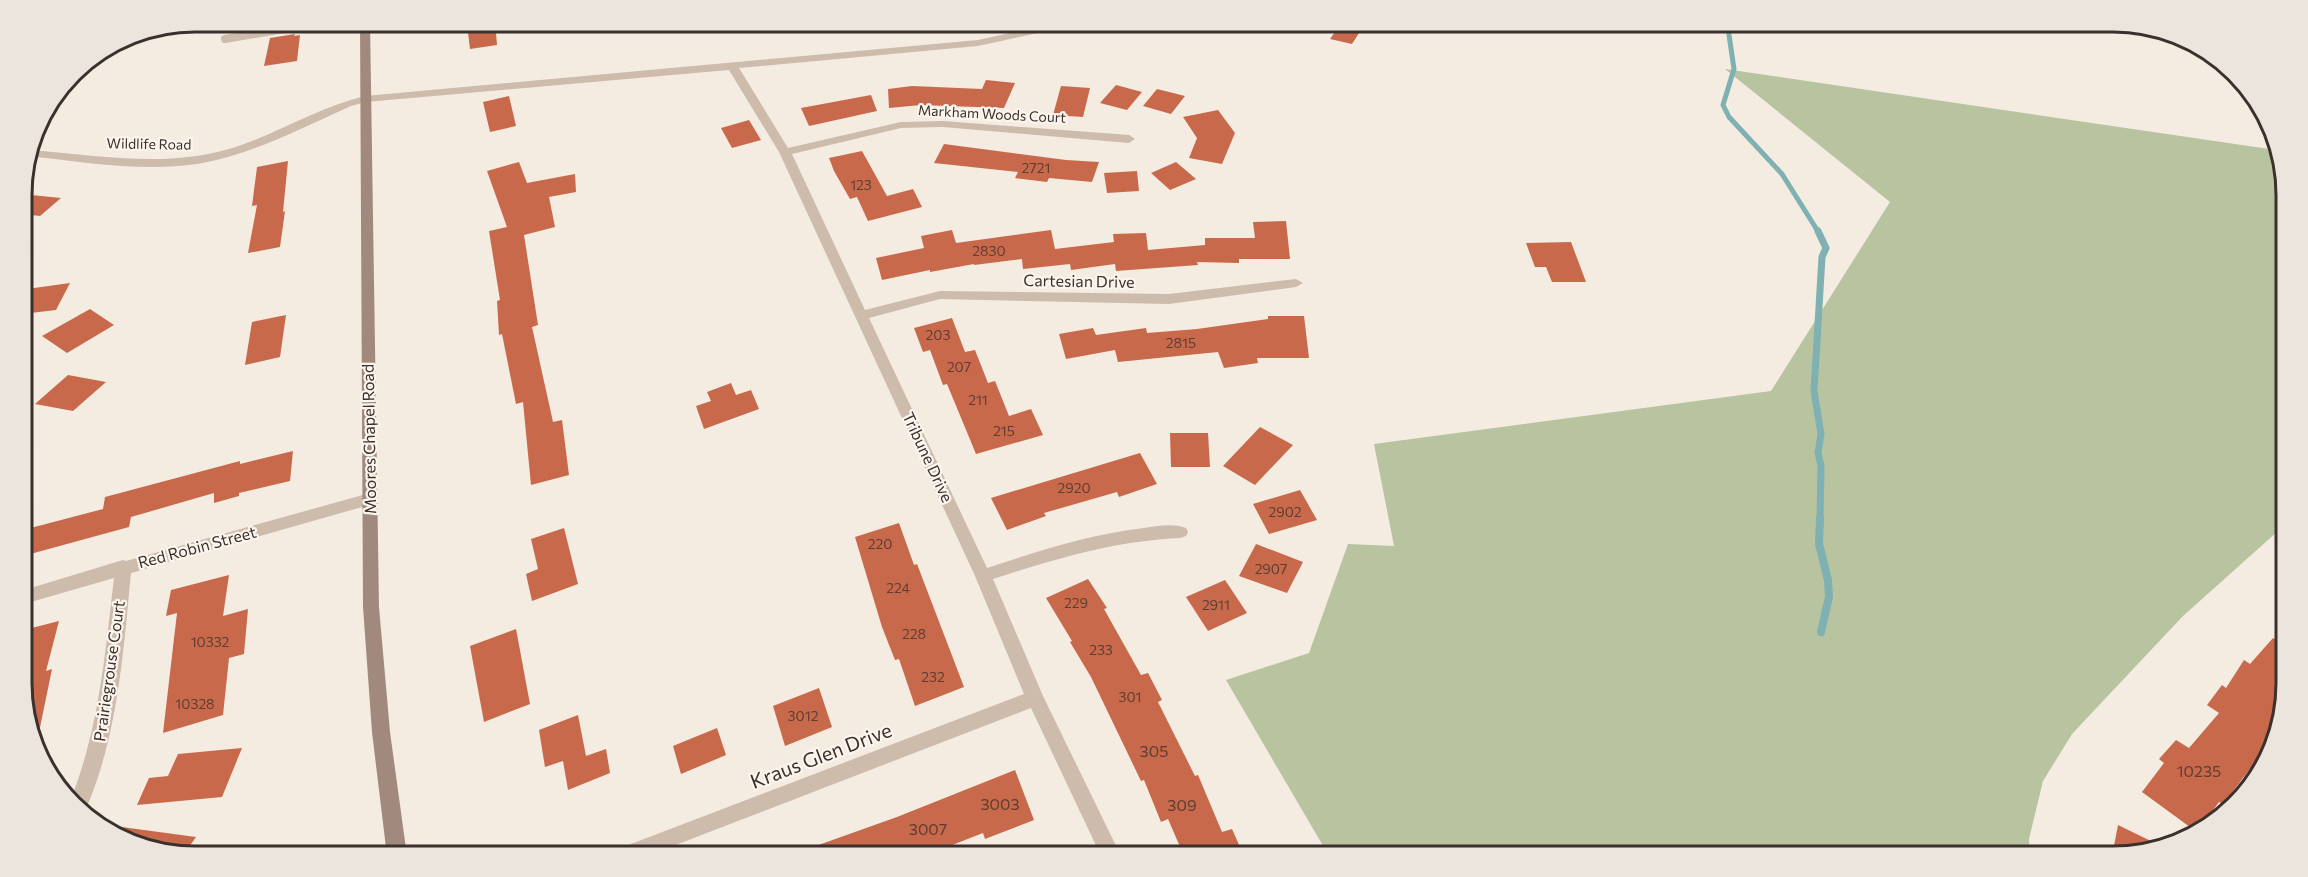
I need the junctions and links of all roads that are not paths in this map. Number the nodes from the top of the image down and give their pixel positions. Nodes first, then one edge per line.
1 (272, 31) edge
2 (365, 31) edge
3 (1033, 31) edge
4 (225, 39) dead end
5 (732, 66) junction
6 (365, 99) junction
7 (1129, 139) dead end
8 (785, 152) junction
9 (37, 154) edge
10 (1296, 283) dead end
11 (862, 315) junction
12 (370, 499) junction
13 (1180, 532) dead end
14 (123, 567) junction
15 (984, 576) junction
16 (31, 595) edge
17 (1035, 698) junction
18 (81, 799) edge
19 (395, 846) edge
20 (650, 846) edge
21 (1106, 846) edge

1 - 4 lane
2 - 6 main road, Moores Chapel Road
3 - 5 street, Wildlife Road
5 - 6 street, Wildlife Road
5 - 8 street, Tribune Drive
6 - 9 street, Wildlife Road
6 - 12 main road, Moores Chapel Road
7 - 8 street, Markham Woods Court
8 - 11 street, Tribune Drive
10 - 11 street, Cartesian Drive
11 - 15 street, Tribune Drive
12 - 14 street, Red Robin Street
12 - 19 main road, Moores Chapel Road
13 - 15 street
14 - 16 street, Red Robin Street
14 - 18 street, Prairiegrouse Court
15 - 17 street, Tribune Drive
17 - 20 street, Kraus Glen Drive
17 - 21 street, Tribune Drive

